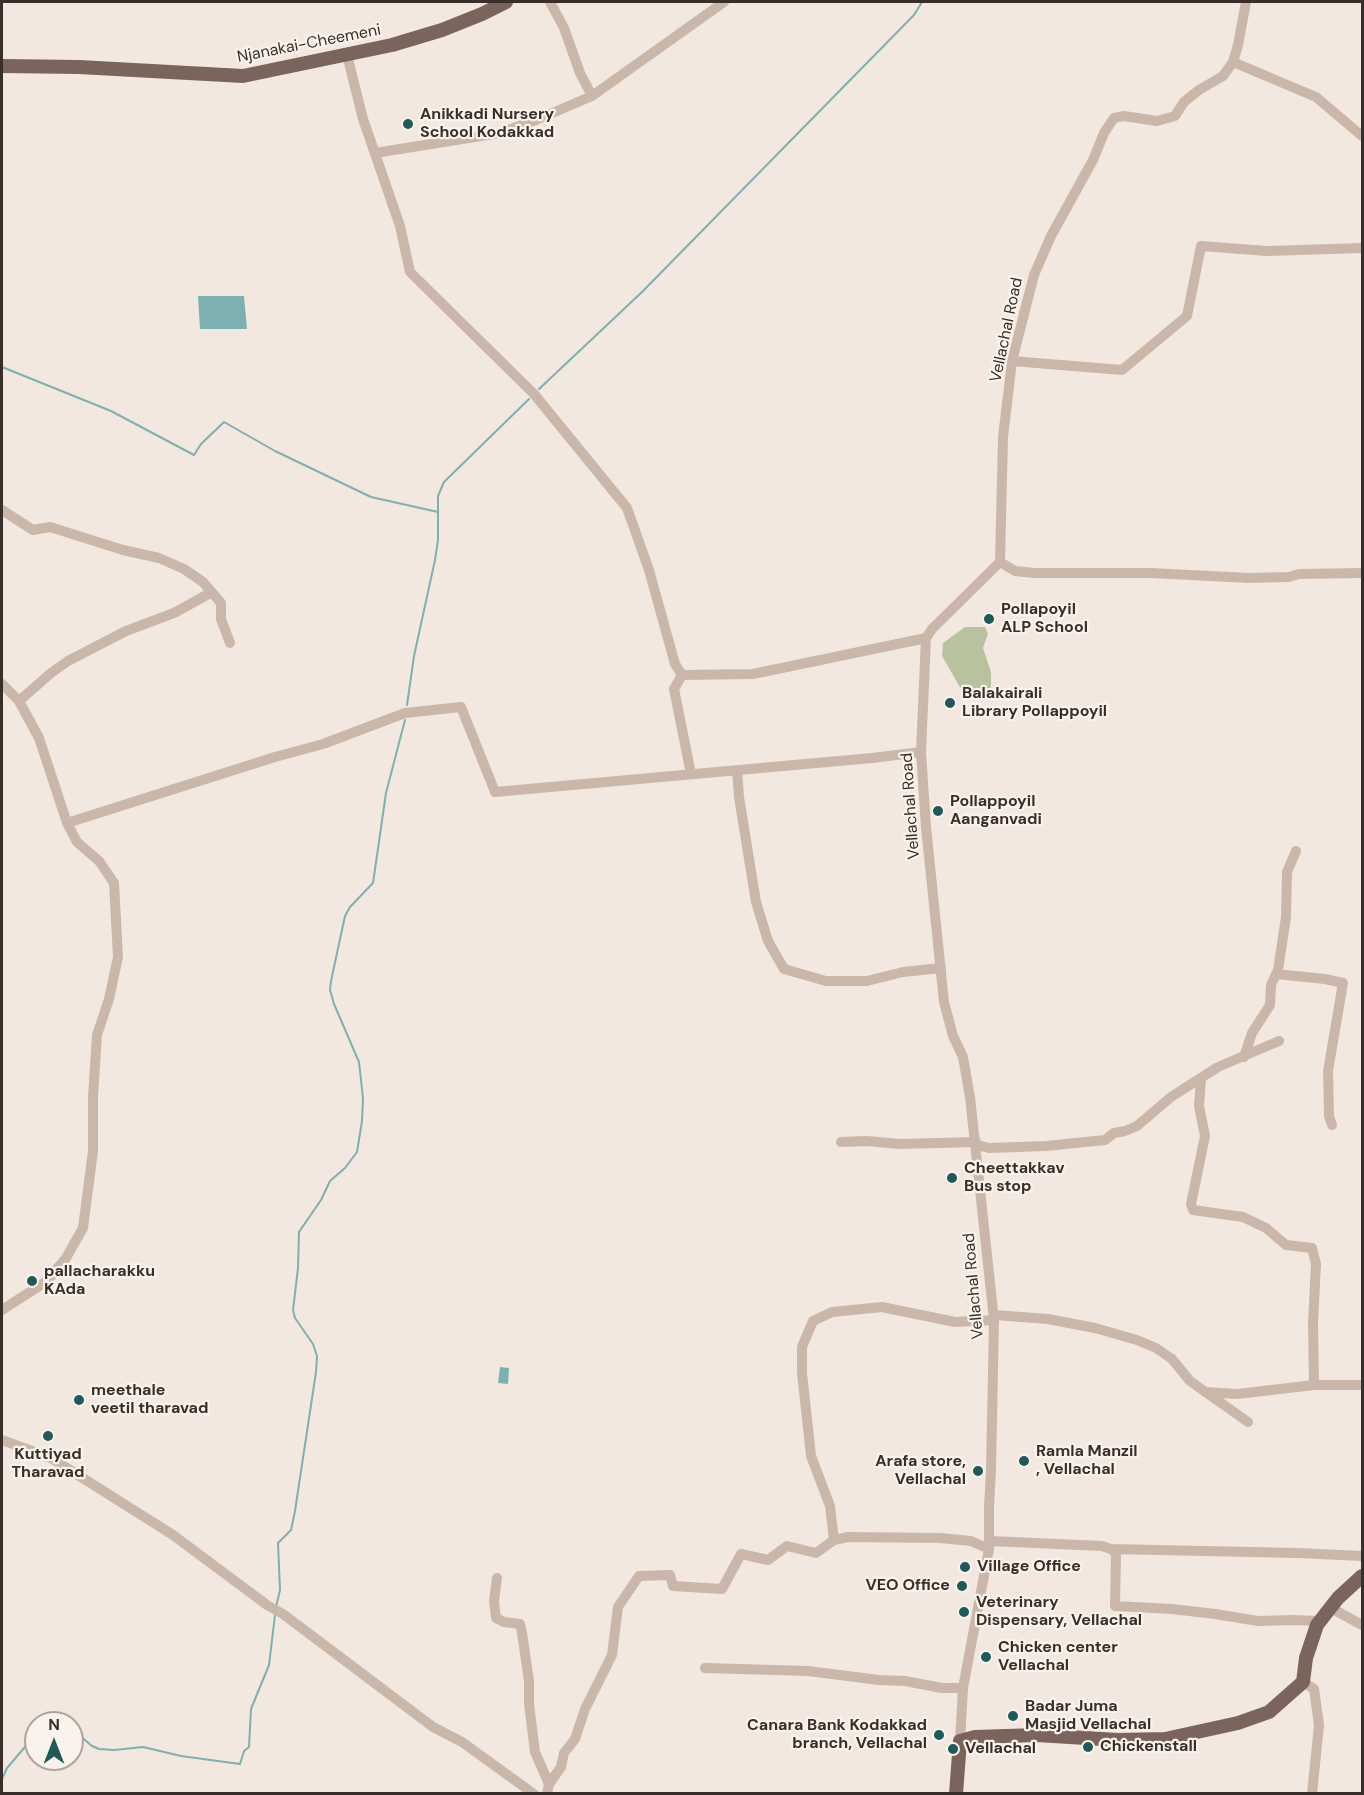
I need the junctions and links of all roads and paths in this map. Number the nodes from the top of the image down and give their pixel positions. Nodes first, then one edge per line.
1 (506, 2) edge
2 (550, 2) edge
3 (724, 2) edge
4 (1246, 2) edge
5 (347, 54) junction
6 (1233, 62) junction
7 (2, 66) edge
8 (592, 96) junction
9 (1362, 136) edge
10 (375, 153) junction
11 (1362, 248) edge
12 (1012, 361) junction
13 (2, 510) edge
14 (999, 562) junction
15 (1362, 573) edge
16 (212, 592) junction
17 (926, 638) junction
18 (230, 643) dead end
19 (682, 675) junction
20 (2, 684) edge
21 (19, 701) junction
22 (921, 752) junction
23 (737, 770) junction
24 (691, 774) junction
25 (67, 823) junction
26 (1296, 851) dead end
27 (941, 968) junction
28 (1276, 974) junction
29 (1279, 1041) dead end
30 (1244, 1057) junction
31 (1201, 1078) junction
32 (1332, 1125) dead end
33 (841, 1142) dead end
34 (976, 1144) junction
35 (2, 1310) edge
36 (994, 1317) junction
37 (1362, 1384) edge
38 (1314, 1385) junction
39 (1205, 1392) junction
40 (1248, 1422) dead end
41 (2, 1440) edge
42 (834, 1540) junction
43 (990, 1545) junction
44 (1111, 1549) junction
45 (1362, 1556) edge
46 (1362, 1576) edge
47 (497, 1578) dead end
48 (1331, 1608) junction
49 (1320, 1622) junction
50 (1362, 1626) edge
51 (705, 1668) dead end
52 (1303, 1682) junction
53 (963, 1688) junction
54 (960, 1741) junction
55 (548, 1789) edge
56 (534, 1794) edge
57 (956, 1794) edge
58 (1312, 1794) edge

1 - 5 main road, Njanakai-Cheemeni
2 - 8 street
3 - 8 street
4 - 6 street
5 - 7 main road, Njanakai-Cheemeni
5 - 10 street
6 - 9 street
6 - 12 street, Vellachal Road
8 - 10 street
10 - 19 street
11 - 12 street
12 - 14 street, Vellachal Road
13 - 16 street
14 - 15 street
14 - 17 street
16 - 18 street
16 - 21 street
17 - 19 street
17 - 22 street, Vellachal Road
19 - 24 street
20 - 21 street
21 - 25 street
22 - 23 street
22 - 27 street, Vellachal Road
23 - 24 street
23 - 27 street
24 - 25 street
25 - 35 street
26 - 28 street
27 - 34 street, Vellachal Road
28 - 30 street
28 - 32 street
29 - 30 street
30 - 31 street
31 - 34 street
31 - 38 street
33 - 34 street
34 - 36 street, Vellachal Road
36 - 39 street
36 - 42 street
36 - 43 street, Vellachal Road
37 - 38 street
38 - 39 street
39 - 40 street
41 - 56 street
42 - 43 street
42 - 55 street
43 - 44 street
43 - 53 street, Vellachal Road
44 - 45 street
44 - 49 street
46 - 48 main road
47 - 55 street
48 - 49 main road
48 - 50 street
49 - 52 main road
51 - 53 street
52 - 54 main road
52 - 58 street
53 - 54 street, Vellachal Road
54 - 57 main road

